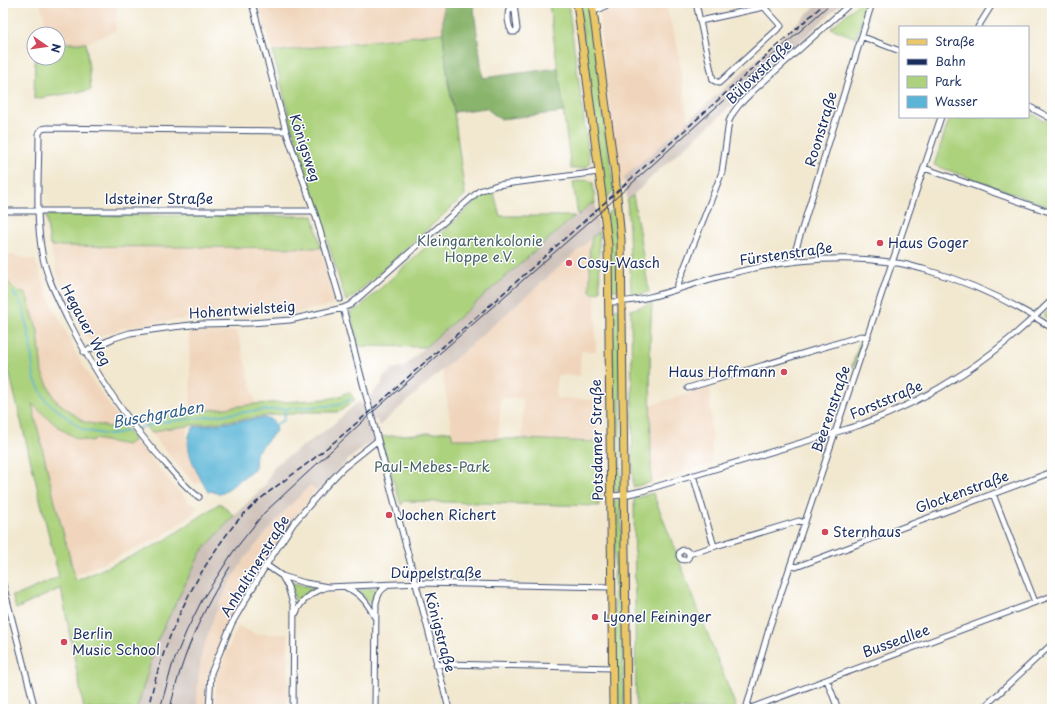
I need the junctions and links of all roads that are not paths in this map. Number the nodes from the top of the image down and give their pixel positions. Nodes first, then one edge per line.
1 (252, 3) edge
2 (577, 3) edge
3 (592, 3) edge
4 (610, 3) edge
5 (696, 3) edge
6 (851, 3) edge
7 (872, 3) edge
8 (993, 3) edge
9 (593, 11) junction
10 (700, 21) junction
11 (979, 26) edge
12 (863, 37) junction
13 (899, 51) edge
14 (1029, 106) edge
15 (941, 118) edge
16 (1052, 118) edge
17 (286, 131) junction
18 (924, 168) junction
19 (599, 172) junction
20 (38, 210) junction
21 (3, 211) edge
22 (314, 211) junction
23 (1052, 213) edge
24 (794, 262) junction
25 (893, 262) junction
26 (676, 289) junction
27 (340, 299) dead end
28 (1052, 300) edge
29 (608, 302) junction
30 (622, 302) junction
31 (343, 308) junction
32 (1035, 317) junction
33 (1052, 328) edge
34 (868, 338) junction
35 (84, 352) junction
36 (688, 388) dead end
37 (836, 432) junction
38 (378, 440) junction
39 (1052, 472) edge
40 (693, 475) junction
41 (993, 494) junction
42 (624, 495) junction
43 (610, 496) junction
44 (199, 497) dead end
45 (805, 523) junction
46 (714, 546) junction
47 (689, 554) dead end
48 (266, 565) junction
49 (791, 565) junction
50 (282, 576) junction
51 (415, 583) junction
52 (3, 584) edge
53 (390, 584) junction
54 (328, 587) junction
55 (346, 587) junction
56 (611, 587) junction
57 (1052, 596) edge
58 (1035, 602) junction
59 (9, 608) junction
60 (3, 611) edge
61 (294, 616) junction
62 (375, 618) junction
63 (1052, 644) edge
64 (436, 665) junction
65 (612, 668) junction
66 (826, 680) junction
67 (35, 709) edge
68 (209, 709) edge
69 (294, 709) edge
70 (374, 709) edge
71 (448, 709) edge
72 (613, 709) edge
73 (627, 709) edge
74 (747, 709) edge
75 (838, 709) edge
76 (982, 709) edge

1 - 17 street, Königsweg
2 - 19 main road, Potsdamer Straße
3 - 9 main road, Potsdamer Straße
4 - 9 street
5 - 10 street
6 - 26 street, Bülowstraße
7 - 12 street, Roonstraße
8 - 11 street
9 - 30 main road, Potsdamer Straße
10 - 10 street
12 - 13 street
12 - 24 street, Roonstraße
14 - 16 street
15 - 18 street, Beerenstraße
17 - 20 street, Hegauer Weg
17 - 22 street, Königsweg
18 - 23 street
18 - 25 street, Beerenstraße
19 - 29 main road, Potsdamer Straße
19 - 31 street, Hohentwielsteig
20 - 21 street, Idsteiner Straße
20 - 22 street, Idsteiner Straße
20 - 35 street, Hegauer Weg
22 - 27 street, Königsweg
24 - 25 street, Fürstenstraße
24 - 26 street, Fürstenstraße
25 - 32 street, Fürstenstraße
25 - 34 street, Beerenstraße
26 - 30 street, Fürstenstraße
28 - 32 street, Forststraße
29 - 30 street, Fürstenstraße
29 - 43 main road, Potsdamer Straße
30 - 42 main road, Potsdamer Straße
31 - 35 street, Hohentwielsteig
31 - 38 street, Königstraße
32 - 33 street, Fürstenstraße
32 - 37 street, Forststraße
34 - 36 street
34 - 37 street, Beerenstraße
35 - 44 street, Hegauer Weg
37 - 40 street, Forststraße
37 - 45 street, Beerenstraße
38 - 48 street, Anhaltinerstraße
38 - 51 street, Königstraße
39 - 41 street, Glockenstraße
40 - 42 street, Forststraße
40 - 46 street
41 - 49 street, Glockenstraße
41 - 58 street
42 - 43 street, Forststraße
42 - 73 main road, Potsdamer Straße
43 - 56 main road, Potsdamer Straße
45 - 46 street
45 - 49 street, Beerenstraße
46 - 47 street
48 - 50 street, Düppelstraße
48 - 68 street, Anhaltinerstraße
49 - 74 street, Beerenstraße
50 - 54 street, Düppelstraße
50 - 61 street
51 - 53 street, Düppelstraße
51 - 56 street, Düppelstraße
51 - 64 street, Königstraße
52 - 59 street
53 - 55 street, Düppelstraße
53 - 62 street
54 - 55 street, Düppelstraße
54 - 61 street
55 - 62 street
56 - 65 main road, Potsdamer Straße
57 - 58 street, Busseallee
58 - 66 street, Busseallee
59 - 60 street
59 - 67 street
61 - 69 street
62 - 70 street
63 - 76 street
64 - 65 street
64 - 71 street, Königstraße
65 - 72 main road, Potsdamer Straße
66 - 74 street, Busseallee
66 - 75 street

